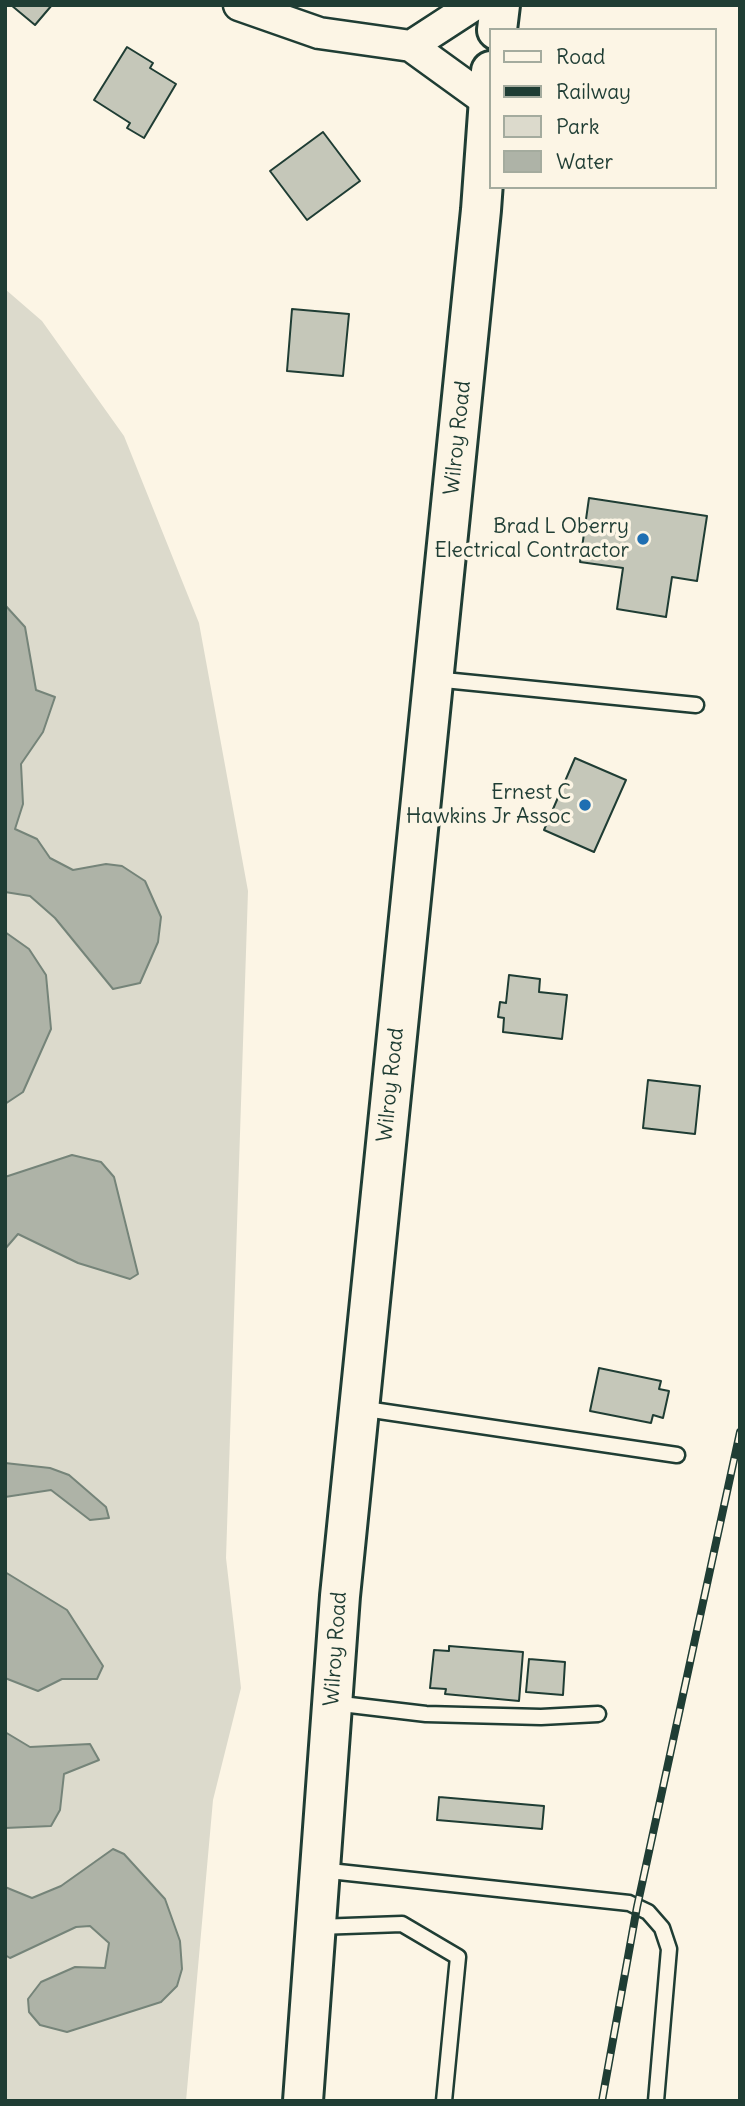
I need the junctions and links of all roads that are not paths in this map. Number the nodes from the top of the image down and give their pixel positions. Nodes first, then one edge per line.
1 (239, 5) edge
2 (474, 5) edge
3 (500, 5) edge
4 (497, 28) edge
5 (411, 46) junction
6 (489, 86) edge
7 (432, 679) junction
8 (696, 705) dead end
9 (358, 1408) junction
10 (677, 1455) dead end
11 (332, 1703) junction
12 (598, 1714) dead end
13 (319, 1870) junction
14 (315, 1927) junction
15 (303, 2101) edge
16 (444, 2101) edge
17 (656, 2101) edge

1 - 5 street
2 - 5 street
3 - 4 main road
5 - 6 street
6 - 7 main road, Wilroy Road
7 - 8 lane
7 - 9 main road, Wilroy Road
9 - 10 lane
9 - 11 main road, Wilroy Road
11 - 12 lane
11 - 13 main road, Wilroy Road
13 - 14 main road, Wilroy Road
13 - 17 lane
14 - 15 main road, Wilroy Road
14 - 16 lane

